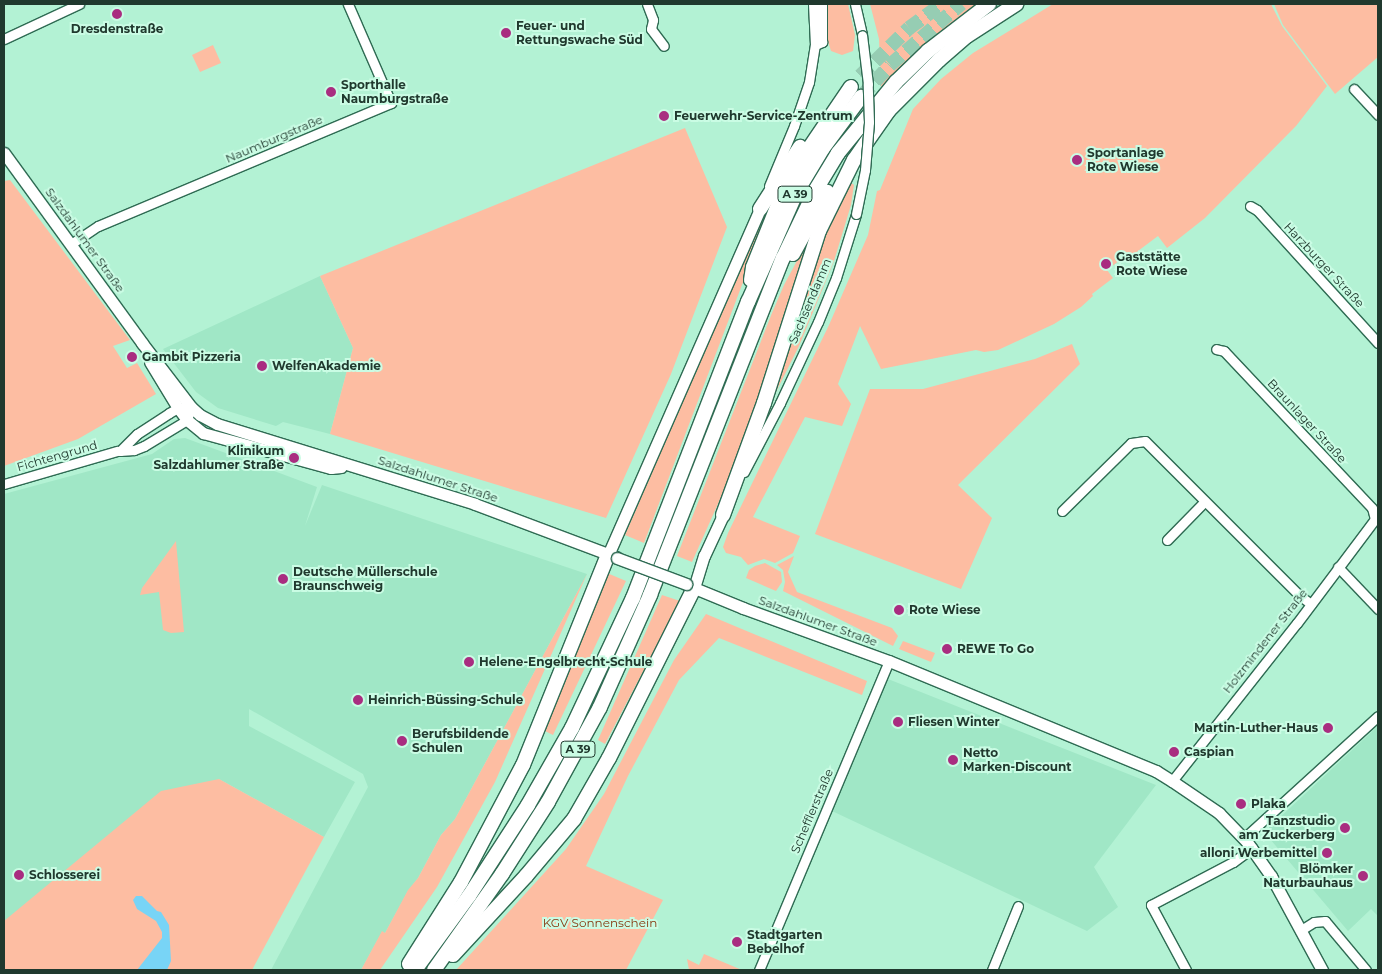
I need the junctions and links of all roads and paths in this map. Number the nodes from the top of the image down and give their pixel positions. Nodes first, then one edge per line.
1 (79, 4) edge
2 (348, 4) edge
3 (646, 4) edge
4 (813, 4) edge
5 (822, 4) edge
6 (855, 4) edge
7 (989, 4) edge
8 (1016, 4) edge
9 (65, 6) edge
10 (4, 39) edge
11 (815, 44) junction
12 (664, 46) dead end
13 (860, 76) tunnel mouth
14 (851, 87) junction
15 (1354, 89) dead end
16 (861, 97) tunnel mouth
17 (889, 110) junction
18 (1378, 116) edge
19 (4, 153) edge
20 (1250, 206) dead end
21 (760, 209) junction
22 (71, 244) junction
23 (767, 297) junction
24 (748, 302) junction
25 (142, 343) junction
26 (1378, 343) edge
27 (1216, 348) dead end
28 (191, 407) junction
29 (178, 408) junction
30 (187, 420) junction
31 (117, 451) dead end
32 (350, 466) junction
33 (4, 484) edge
34 (1205, 501) junction
35 (1062, 511) dead end
36 (722, 515) junction
37 (1376, 515) joint
38 (1167, 540) dead end
39 (613, 556) junction
40 (1338, 567) junction
41 (690, 586) junction
42 (1311, 604) junction
43 (1378, 609) edge
44 (889, 662) junction
45 (1378, 716) edge
46 (1172, 781) junction
47 (1244, 838) junction
48 (1252, 848) junction
49 (1018, 906) dead end
50 (1301, 930) junction
51 (406, 970) edge
52 (415, 970) edge
53 (434, 970) edge
54 (438, 970) edge
55 (759, 970) edge
56 (992, 970) edge
57 (1186, 970) edge
58 (1322, 970) edge
59 (1366, 970) edge

1 - 9 street
2 - 22 street, Naumburgstraße
3 - 12 street
4 - 11 street
5 - 11 street
6 - 36 street, Sachsendamm, bridge
7 - 23 highway, A 39
8 - 17 highway
9 - 10 street
11 - 21 street
13 - 14 highway
14 - 21 highway
14 - 24 highway
15 - 18 street
16 - 24 highway, A 39
17 - 23 highway
17 - 36 highway
19 - 22 main road, Salzdahlumer Straße
20 - 26 street, Harzburger Straße
21 - 39 main road
22 - 25 main road, Salzdahlumer Straße
23 - 53 highway, A 39
24 - 52 highway, A 39
25 - 28 main road, Salzdahlumer Straße
25 - 29 main road, Salzdahlumer Straße
27 - 37 street, Braunlager Straße
28 - 29 street
28 - 30 street
28 - 32 main road, Salzdahlumer Straße
29 - 30 main road, Salzdahlumer Straße
29 - 30 street
30 - 32 main road, Salzdahlumer Straße
31 - 33 street, Fichtengrund
32 - 39 main road, Salzdahlumer Straße
34 - 35 street
34 - 38 street
34 - 42 street
36 - 41 main road, Sachsendamm
37 - 40 street, Holzmindener Straße
39 - 41 main road, Salzdahlumer Straße, bridge
39 - 51 highway
40 - 42 street, Holzmindener Straße
40 - 43 street
41 - 44 main road, Salzdahlumer Straße
41 - 54 highway
42 - 46 street, Holzmindener Straße
44 - 46 main road, Salzdahlumer Straße
44 - 55 street, Schefflerstraße
45 - 47 street
46 - 47 main road, Salzdahlumer Straße
47 - 48 main road, Salzdahlumer Straße
48 - 50 main road, Salzdahlumer Straße
48 - 57 street
49 - 56 street
50 - 58 main road, Salzdahlumer Straße
50 - 59 street

